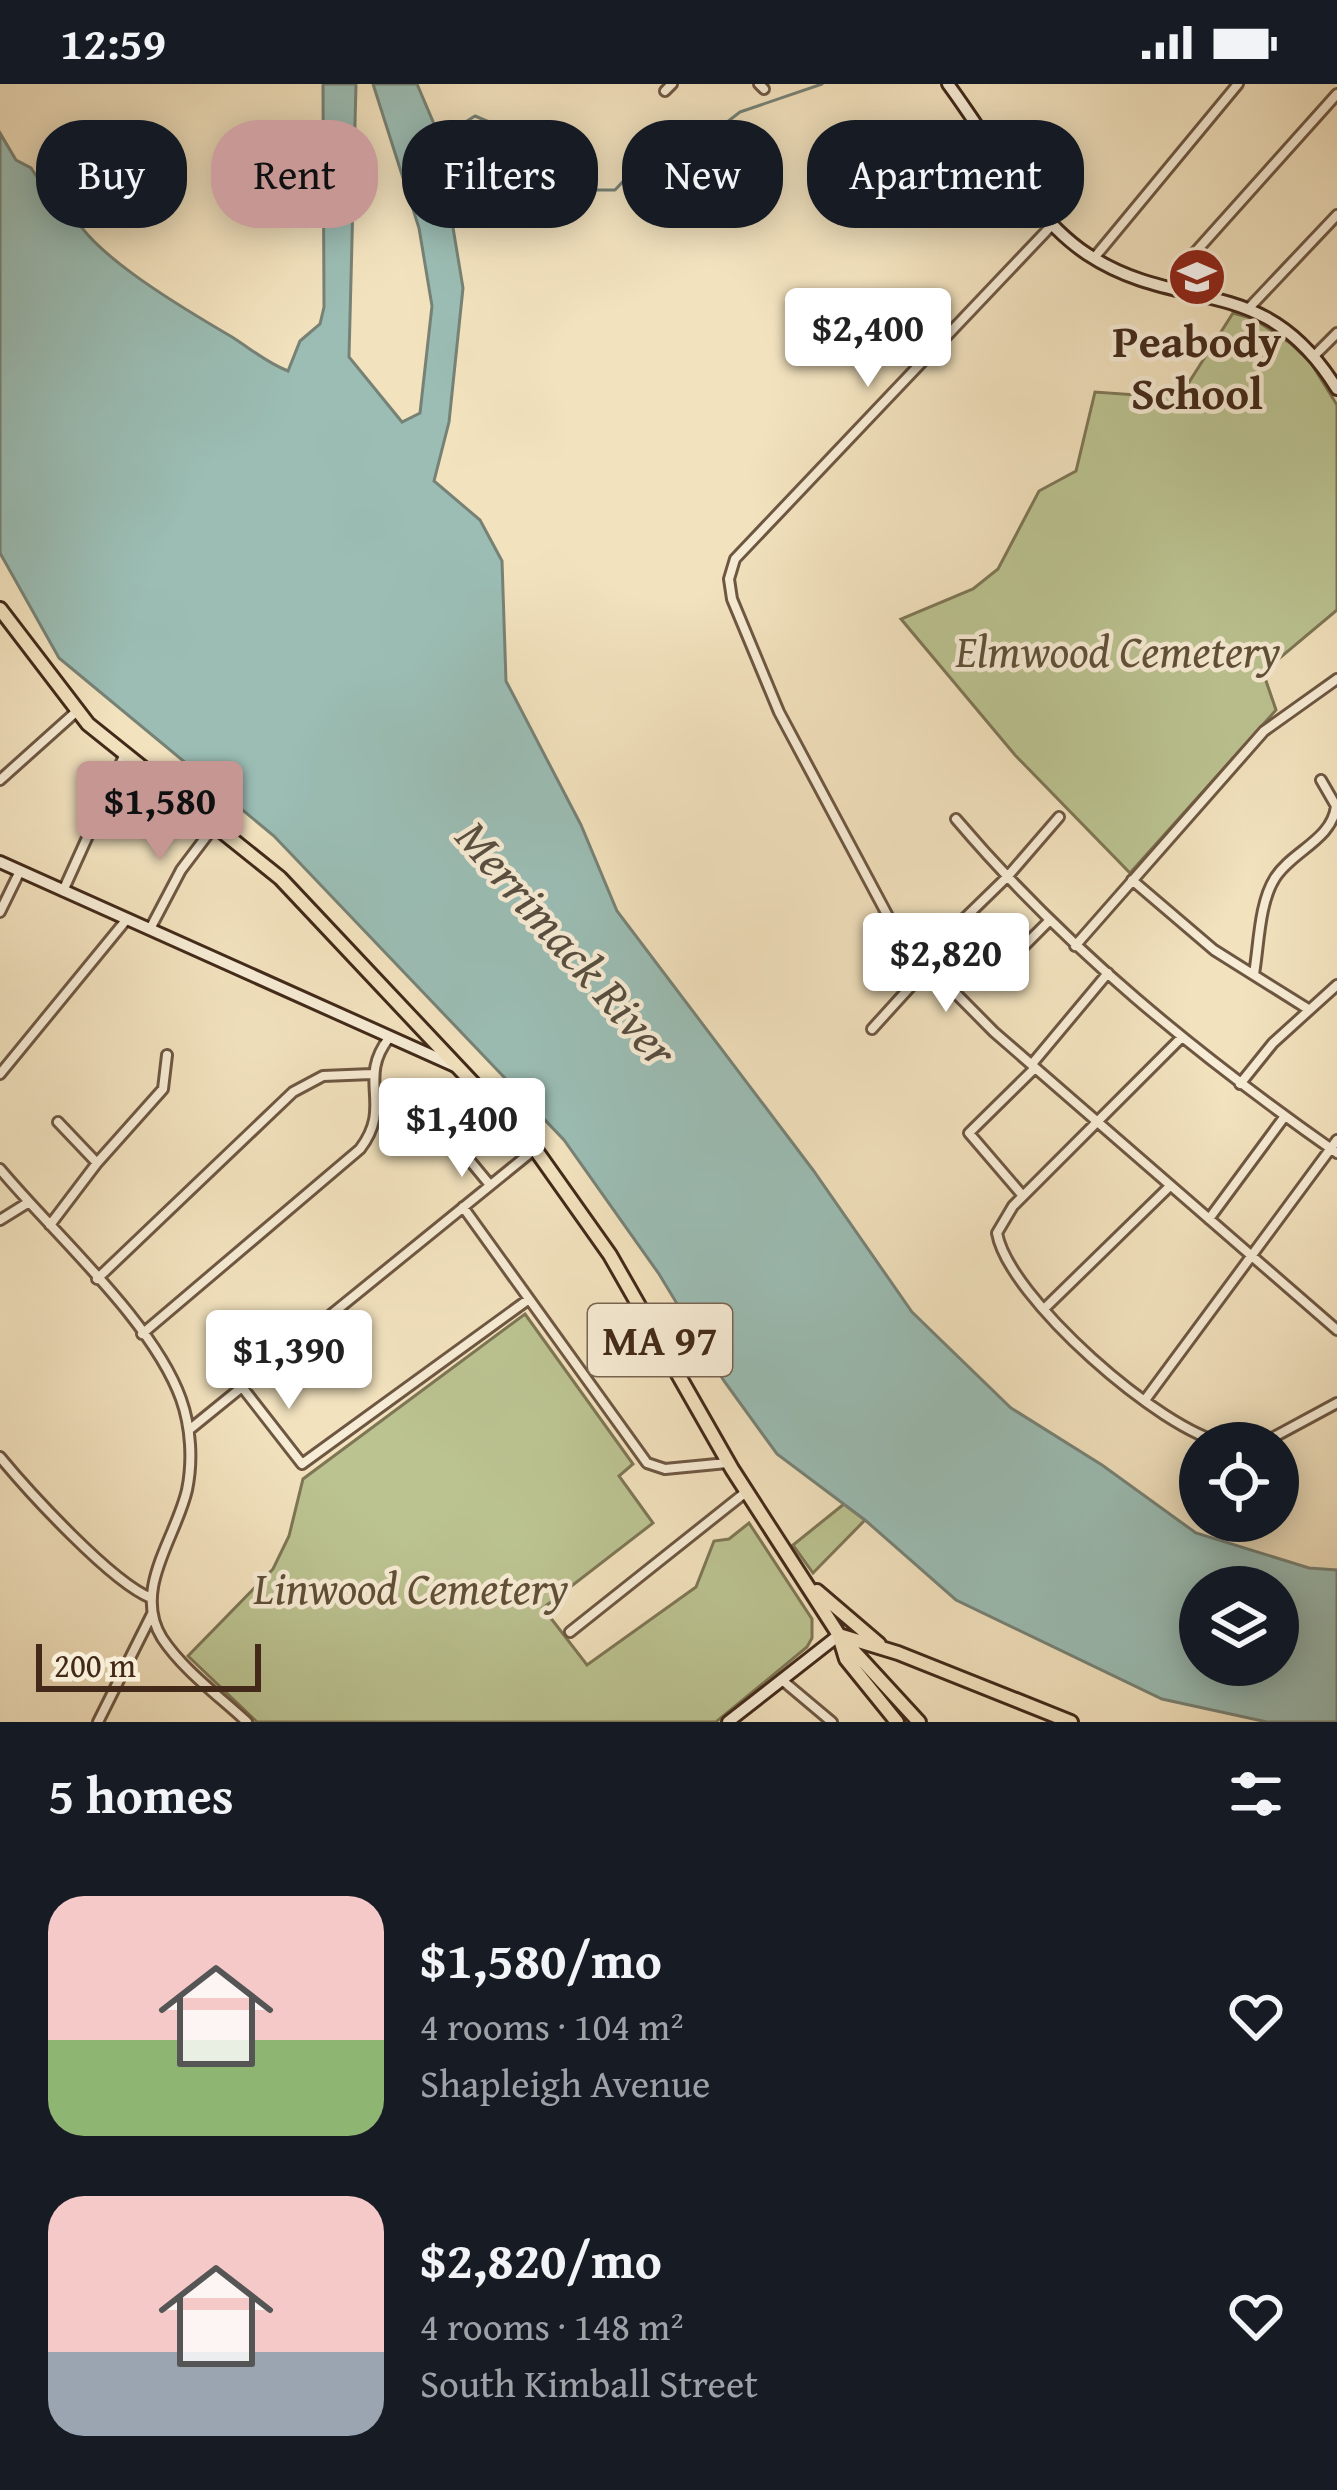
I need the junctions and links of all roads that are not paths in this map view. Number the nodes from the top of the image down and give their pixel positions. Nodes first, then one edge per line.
1 (948, 84) edge
2 (967, 84) edge
3 (1238, 84) edge
4 (1337, 94) edge
5 (957, 96) junction
6 (975, 120) edge
7 (1337, 215) edge
8 (1049, 228) edge
9 (1058, 228) edge
10 (1094, 258) junction
11 (1172, 286) junction
12 (1250, 308) junction
13 (1337, 333) edge
14 (1314, 356) junction
15 (1337, 389) edge
16 (0, 609) edge
17 (1337, 679) edge
18 (77, 711) junction
19 (124, 756) junction
20 (4, 768) edge
21 (0, 780) edge
22 (1321, 780) dead end
23 (1059, 817) dead end
24 (956, 819) dead end
25 (216, 824) junction
26 (0, 862) edge
27 (20, 871) junction
28 (1008, 876) junction
29 (1132, 880) junction
30 (63, 891) junction
31 (0, 912) edge
32 (127, 919) junction
33 (1050, 920) junction
34 (150, 930) junction
35 (1075, 946) junction
36 (926, 963) junction
37 (1006, 965) dead end
38 (1108, 973) junction
39 (1254, 974) junction
40 (1337, 985) edge
41 (1308, 1009) junction
42 (872, 1029) dead end
43 (1182, 1036) junction
44 (389, 1038) junction
45 (167, 1055) dead end
46 (454, 1066) junction
47 (1033, 1066) junction
48 (372, 1074) junction
49 (0, 1075) edge
50 (1240, 1084) junction
51 (428, 1110) dead end
52 (1285, 1116) junction
53 (58, 1122) dead end
54 (1098, 1123) junction
55 (535, 1148) junction
56 (1335, 1148) edge
57 (98, 1163) junction
58 (0, 1169) edge
59 (490, 1185) junction
60 (1170, 1186) junction
61 (1023, 1196) junction
62 (29, 1202) junction
63 (463, 1207) junction
64 (0, 1220) edge
65 (1209, 1220) junction
66 (50, 1225) junction
67 (1252, 1257) junction
68 (97, 1279) junction
69 (529, 1299) junction
70 (1045, 1308) junction
71 (1337, 1330) edge
72 (142, 1334) junction
73 (242, 1387) junction
74 (1145, 1400) junction
75 (1337, 1403) edge
76 (1179, 1422) edge
77 (1299, 1422) edge
78 (188, 1431) junction
79 (0, 1457) edge
80 (729, 1463) junction
81 (746, 1492) junction
82 (797, 1571) junction
83 (151, 1598) junction
84 (152, 1612) junction
85 (570, 1631) dead end
86 (838, 1635) junction
87 (884, 1648) junction
88 (781, 1679) junction
89 (105, 1711) junction
90 (1062, 1720) edge
91 (98, 1722) edge
92 (115, 1722) edge
93 (247, 1722) edge
94 (728, 1722) edge
95 (832, 1722) edge
96 (897, 1722) edge
97 (919, 1722) edge

1 - 5 main road
2 - 5 street
3 - 10 street
4 - 11 street
5 - 6 main road
7 - 12 street
8 - 36 street
9 - 10 main road
10 - 11 main road
11 - 12 main road
12 - 14 main road
13 - 14 street
14 - 15 main road
16 - 18 main road, MA 97
17 - 29 street
18 - 19 main road, MA 97
18 - 20 street
19 - 25 main road, MA 97
19 - 30 street
20 - 21 street
22 - 39 street
23 - 28 street
24 - 28 street
25 - 34 street
25 - 46 main road, MA 97
26 - 27 main road
27 - 30 main road
27 - 31 street
28 - 33 street
28 - 36 street
29 - 35 street
29 - 39 street
30 - 32 main road
32 - 34 main road
32 - 49 street
33 - 35 street
33 - 37 street
34 - 44 main road
35 - 38 street
36 - 42 street
36 - 47 street
38 - 43 street
38 - 47 street
39 - 41 street
40 - 41 street
41 - 50 street
43 - 50 street
43 - 54 street
44 - 46 main road
44 - 48 street
45 - 57 street
46 - 55 main road, MA 97
47 - 54 street
47 - 61 street
48 - 68 street
48 - 72 street
50 - 52 street
51 - 59 street
52 - 56 street
52 - 65 street
53 - 57 street
54 - 60 street
54 - 61 street
55 - 59 street
55 - 80 main road, MA 97
56 - 67 street
57 - 66 street
58 - 62 street
59 - 63 street
60 - 65 street
60 - 70 street
61 - 70 street
62 - 64 street
62 - 66 street
63 - 69 street
63 - 73 street
65 - 67 street
66 - 68 street
67 - 71 street
67 - 74 street
68 - 72 street
69 - 73 street
69 - 80 street
70 - 74 street
72 - 78 street
73 - 78 street
74 - 76 street
75 - 77 street
78 - 83 street
79 - 83 street
80 - 81 main road, MA 97
81 - 82 main road, MA 97
81 - 85 street
82 - 86 main road, MA 97
82 - 87 main road
83 - 84 street
84 - 89 street
84 - 93 street
86 - 87 main road
86 - 88 main road
86 - 96 main road, MA 97
86 - 97 main road, MA 97
87 - 90 main road
88 - 94 main road
88 - 95 street
89 - 91 street
89 - 92 street

